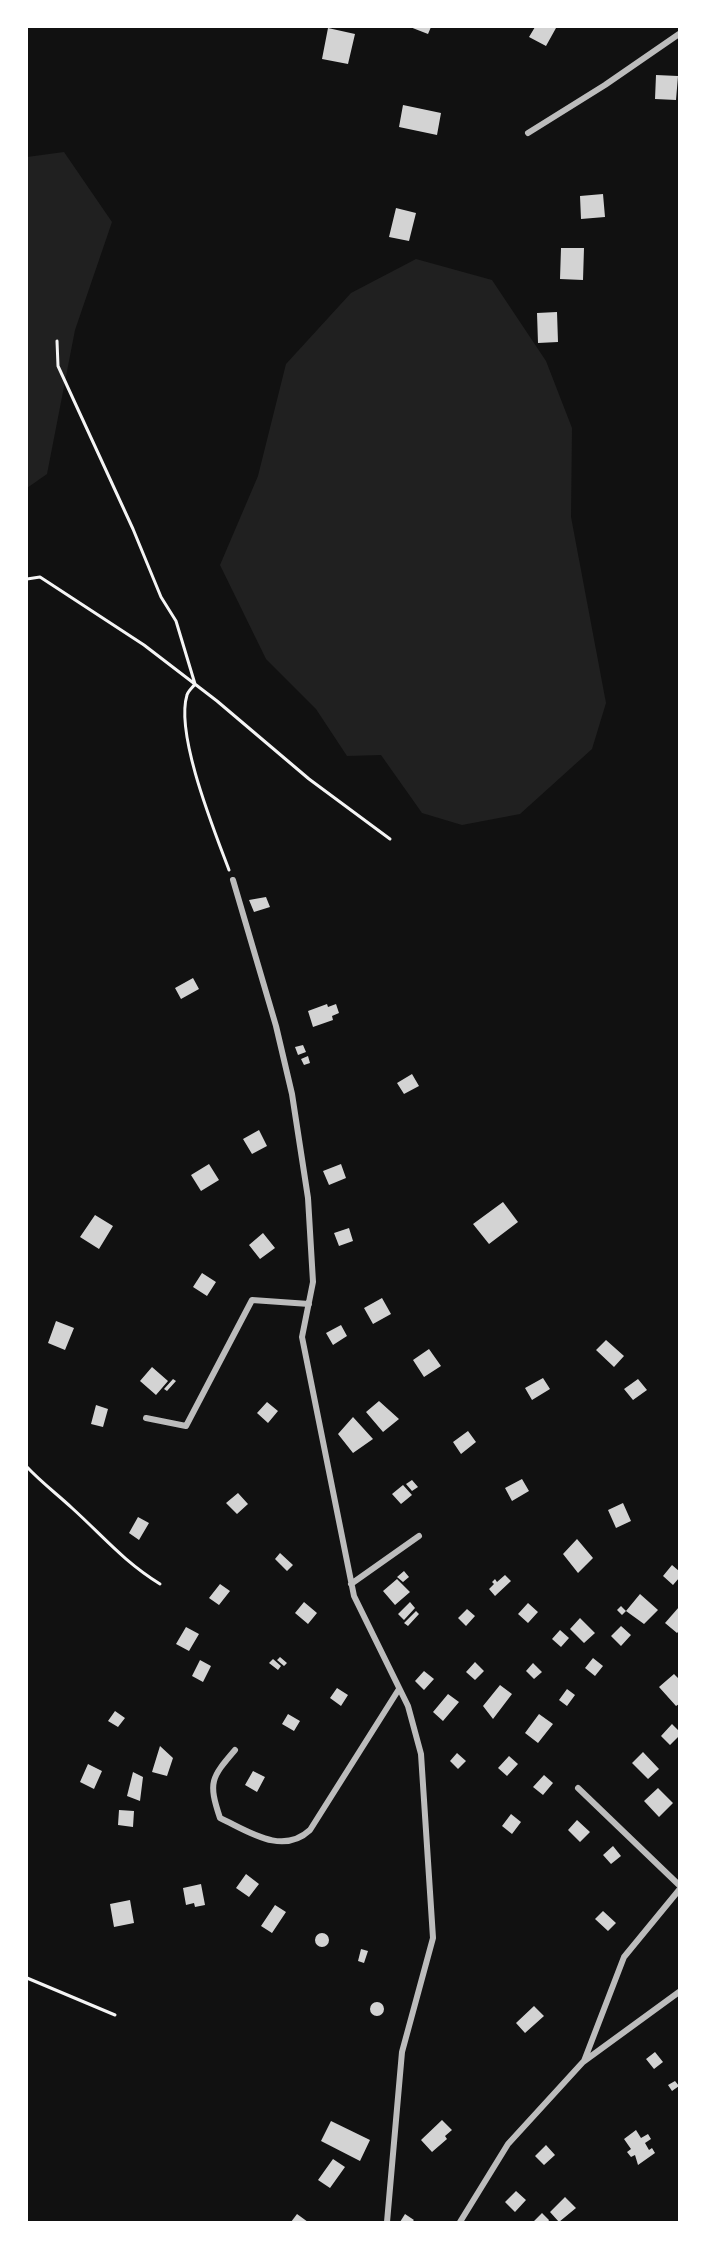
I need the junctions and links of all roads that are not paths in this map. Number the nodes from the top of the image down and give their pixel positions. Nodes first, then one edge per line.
1 (679, 34) edge
2 (528, 133) dead end
3 (233, 880) road end
4 (309, 1304) junction
5 (146, 1418) dead end
6 (419, 1536) dead end
7 (351, 1584) junction
8 (399, 1689) junction
9 (235, 1750) dead end
10 (578, 1788) dead end
11 (679, 1885) edge
12 (679, 1890) edge
13 (679, 1992) edge
14 (583, 2062) junction
15 (387, 2222) edge
16 (460, 2222) edge

1 - 2 street
3 - 4 street
4 - 5 street
4 - 7 street
6 - 7 street
7 - 8 street
8 - 9 street
8 - 15 street
10 - 11 street
12 - 14 street
13 - 14 street
14 - 16 street

